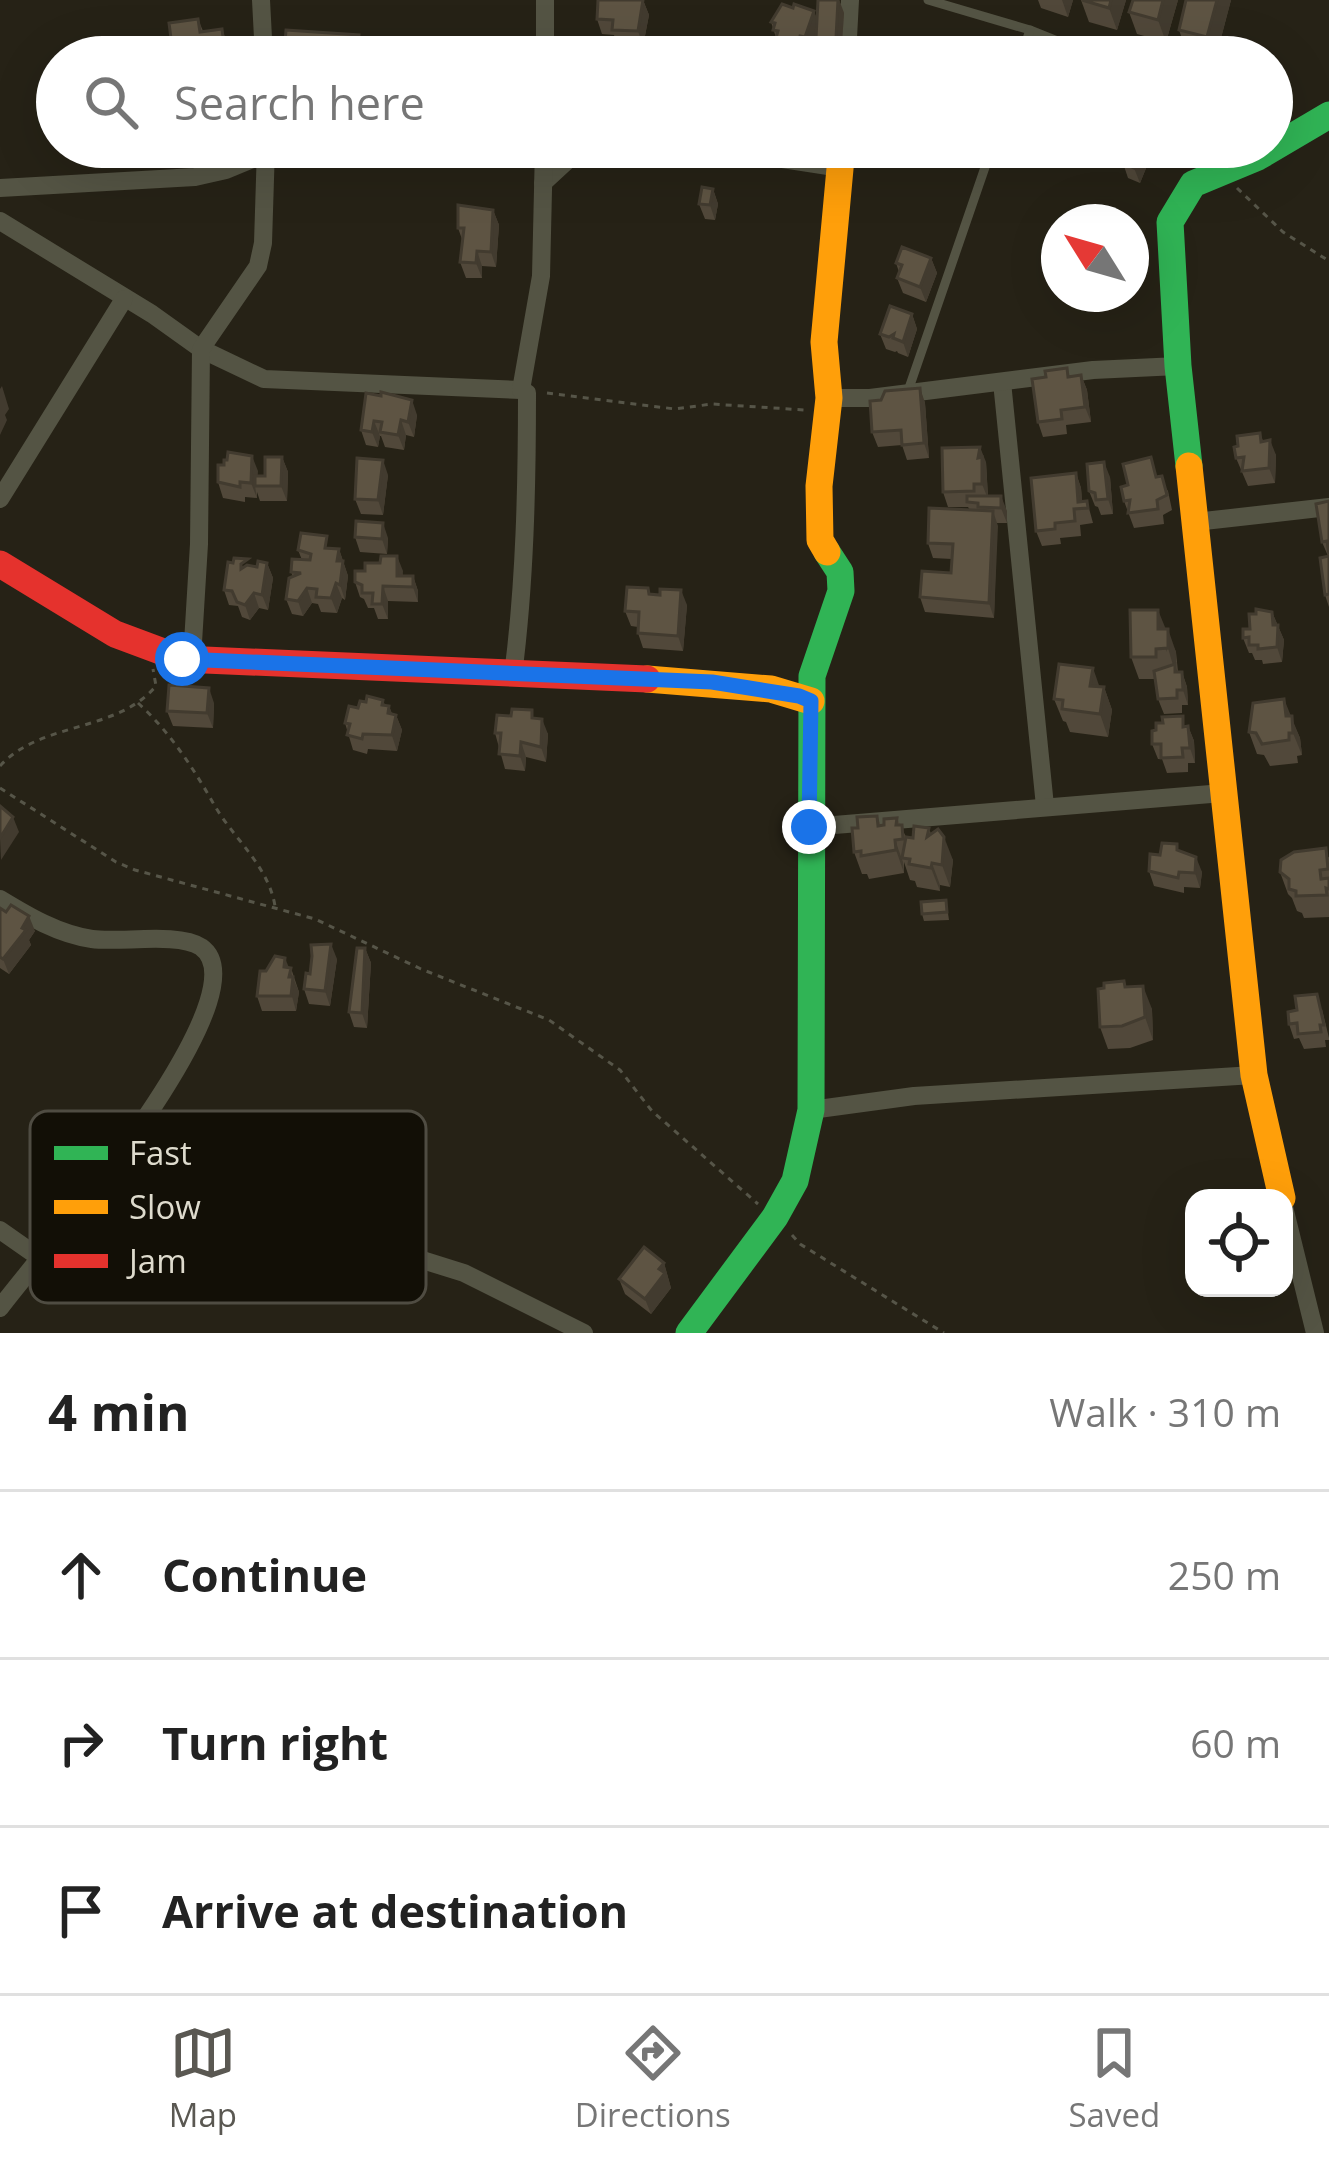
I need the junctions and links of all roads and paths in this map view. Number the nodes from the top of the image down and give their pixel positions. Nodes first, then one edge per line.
1 (262, 0) edge
2 (545, 0) edge
3 (850, 0) edge
4 (928, 0) edge
5 (1030, 30) junction
6 (263, 36) edge
7 (545, 36) edge
8 (848, 36) edge
9 (1028, 36) edge
10 (1045, 36) edge
11 (1329, 115) edge
12 (1293, 136) edge
13 (221, 168) edge
14 (269, 168) edge
15 (543, 168) edge
16 (559, 168) edge
17 (841, 168) edge
18 (985, 168) edge
19 (1230, 168) edge
20 (1220, 172) junction
21 (543, 183) junction
22 (0, 188) edge
23 (0, 221) edge
24 (1329, 261) edge
25 (124, 299) junction
26 (201, 349) junction
27 (1178, 366) junction
28 (1002, 382) junction
29 (524, 391) junction
30 (908, 392) junction
31 (828, 405) junction
32 (0, 499) edge
33 (1329, 507) edge
34 (1196, 522) junction
35 (0, 564) edge
36 (155, 651) junction
37 (192, 659) junction
38 (513, 675) junction
39 (811, 701) junction
40 (138, 703) junction
41 (0, 766) edge
42 (0, 788) edge
43 (1223, 793) junction
44 (1045, 806) junction
45 (809, 827) junction
46 (0, 899) edge
47 (275, 908) junction
48 (1254, 1075) junction
49 (811, 1110) junction
50 (148, 1111) edge
51 (1280, 1189) edge
52 (775, 1217) junction
53 (0, 1230) edge
54 (1293, 1244) edge
55 (30, 1251) edge
56 (426, 1261) edge
57 (30, 1267) edge
58 (0, 1308) edge
59 (584, 1333) edge
60 (689, 1333) edge
61 (944, 1333) edge
62 (1315, 1333) edge

1 - 6 street
2 - 7 street
3 - 8 street
4 - 5 lane
5 - 9 lane
5 - 10 lane
11 - 12 street
13 - 22 street
14 - 26 street
15 - 21 street
16 - 21 street
17 - 31 street
18 - 30 lane
19 - 20 street
20 - 24 path
20 - 27 street
21 - 29 street
23 - 25 street
25 - 26 street
25 - 32 street
26 - 29 street
26 - 37 street
27 - 28 street
27 - 34 street
28 - 30 street
28 - 44 street
29 - 31 path
29 - 38 street
30 - 31 street
31 - 39 street
33 - 34 street
34 - 43 street
35 - 36 street
36 - 37 street
36 - 40 path
37 - 38 street
38 - 39 street
39 - 45 street
40 - 41 path
40 - 47 path
42 - 47 path
43 - 44 street
43 - 48 street
44 - 45 street
45 - 49 street
46 - 50 street
47 - 52 path
48 - 49 street
48 - 51 street
49 - 52 street
52 - 60 street
52 - 61 path
53 - 55 street
54 - 62 street
56 - 59 street
57 - 58 street

